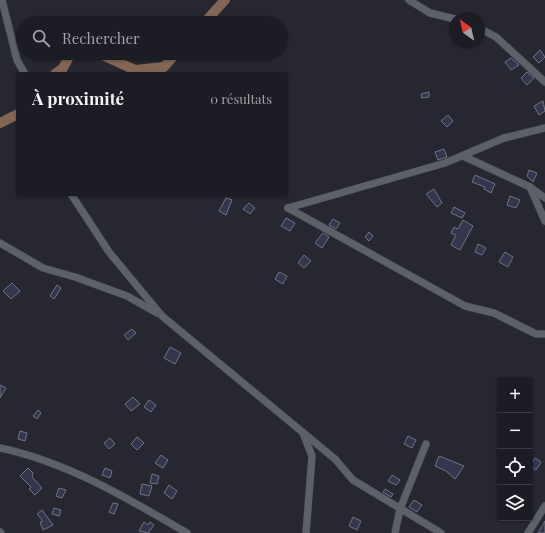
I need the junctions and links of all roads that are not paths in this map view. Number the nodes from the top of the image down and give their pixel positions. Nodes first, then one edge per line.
1 (2, 0) edge
2 (410, 0) edge
3 (449, 17) edge
4 (485, 31) edge
5 (16, 52) edge
6 (18, 60) edge
7 (24, 72) edge
8 (545, 82) edge
9 (545, 128) edge
10 (463, 156) junction
11 (530, 187) junction
12 (72, 196) edge
13 (545, 198) edge
14 (545, 221) edge
15 (0, 243) edge
16 (162, 316) junction
17 (545, 334) edge
18 (302, 431) junction
19 (426, 444) dead end
20 (0, 448) edge
21 (545, 506) edge
22 (400, 508) junction
23 (187, 533) edge
24 (306, 533) edge
25 (395, 533) edge
26 (441, 533) edge
27 (528, 533) edge

1 - 5 street
2 - 3 street
4 - 8 street
6 - 7 street
9 - 10 street
10 - 11 street
10 - 17 street
11 - 13 street
11 - 14 street
12 - 16 street
15 - 16 street
16 - 18 street
18 - 22 street
18 - 24 street
19 - 22 street
20 - 23 street
21 - 27 street
22 - 25 street
22 - 26 street

